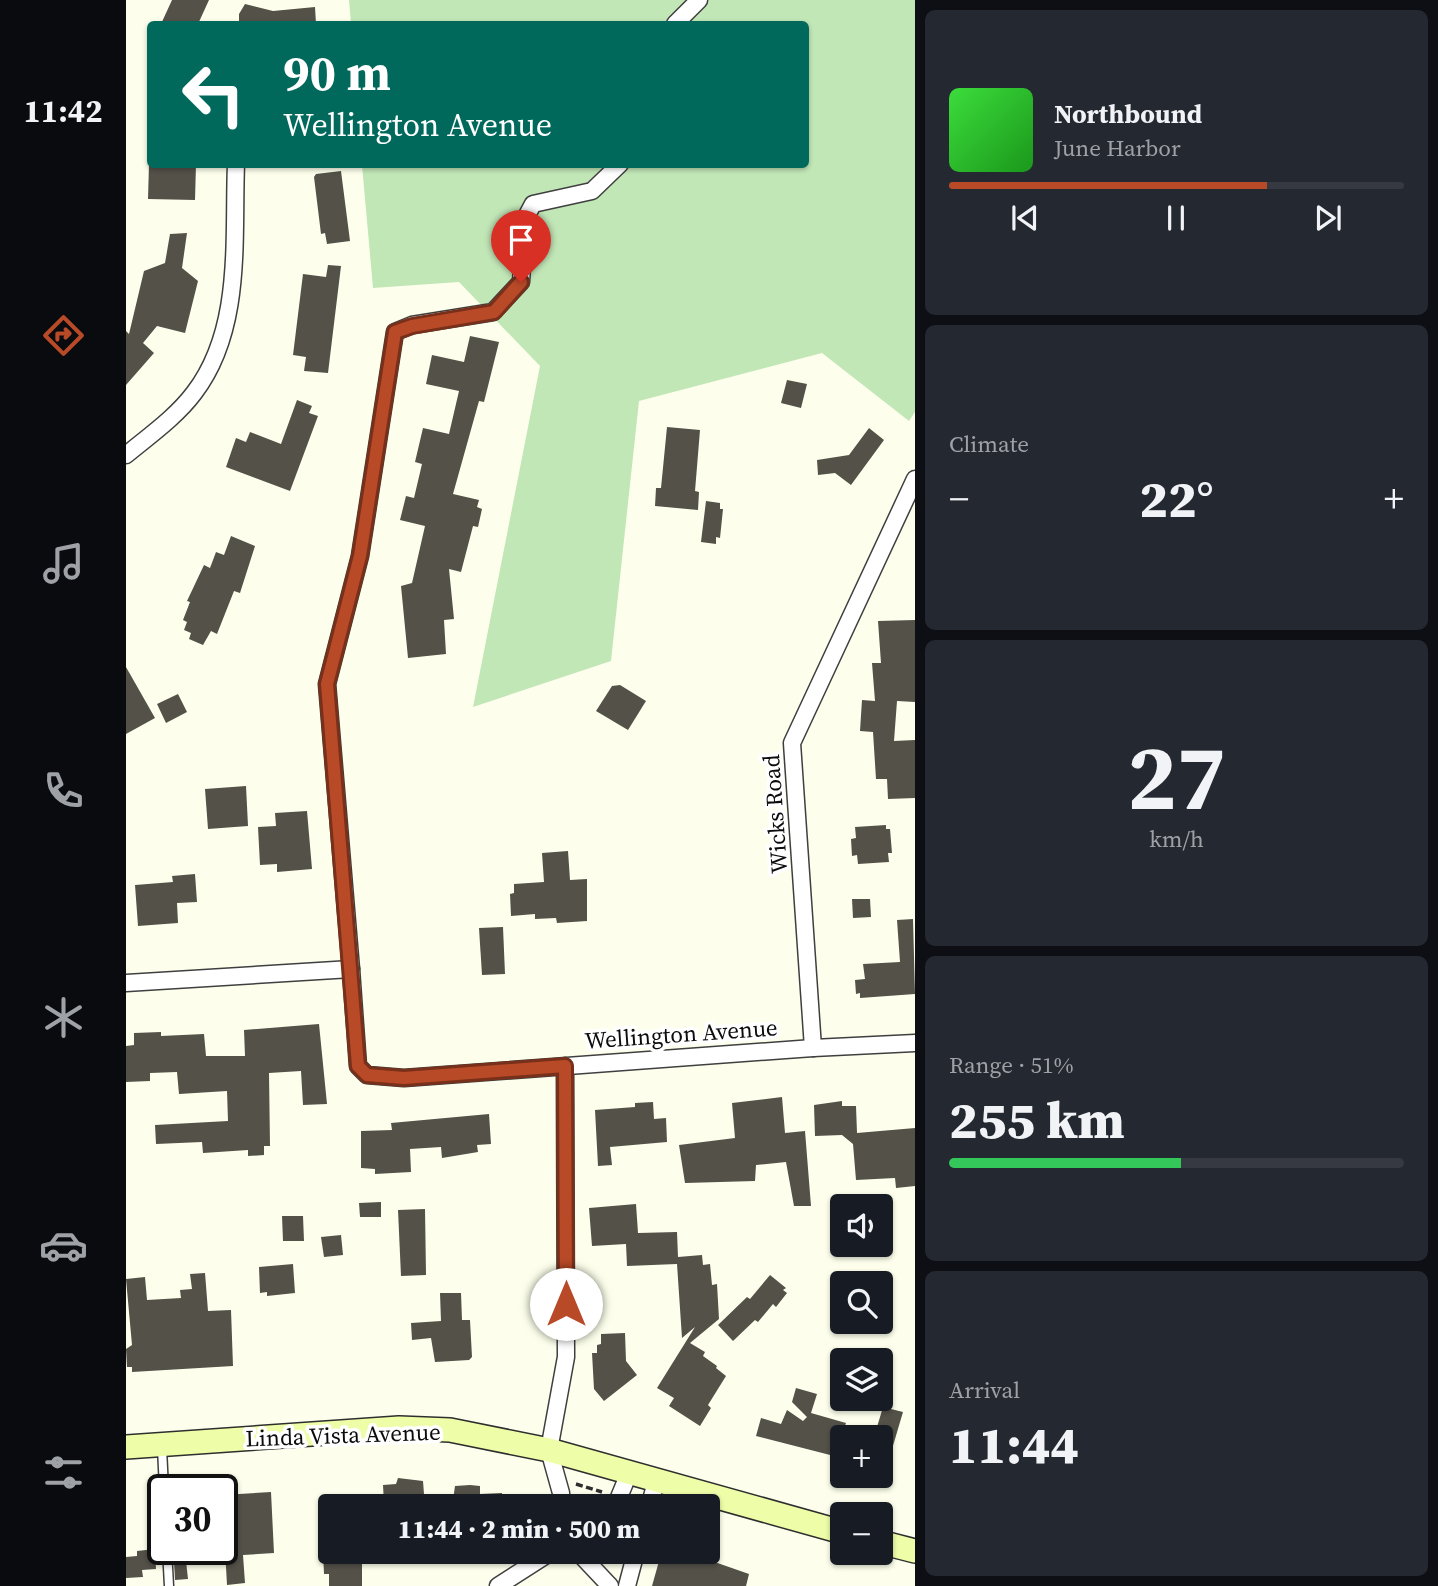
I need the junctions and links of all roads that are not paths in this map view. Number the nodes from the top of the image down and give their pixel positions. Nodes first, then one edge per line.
1 (699, 0) edge
2 (678, 21) edge
3 (236, 168) edge
4 (616, 168) edge
5 (126, 454) edge
6 (915, 479) edge
7 (351, 969) junction
8 (126, 983) edge
9 (915, 1043) edge
10 (813, 1048) junction
11 (565, 1066) junction
12 (161, 1445) junction
13 (126, 1447) edge
14 (549, 1450) junction
15 (629, 1473) junction
16 (163, 1474) edge
17 (656, 1482) junction
18 (561, 1494) edge
19 (620, 1494) edge
20 (653, 1494) edge
21 (830, 1529) edge
22 (893, 1545) edge
23 (915, 1551) edge
24 (531, 1564) edge
25 (589, 1564) edge
26 (632, 1564) edge
27 (168, 1565) edge
28 (169, 1586) edge
29 (498, 1586) edge
30 (610, 1586) edge
31 (626, 1586) edge

1 - 2 street
3 - 5 street
4 - 7 street, Wellington Avenue
6 - 10 street, Wicks Road
7 - 8 street
7 - 11 street, Wellington Avenue
9 - 10 street, Wellington Avenue
10 - 11 street, Wellington Avenue
11 - 14 street
12 - 13 main road, Linda Vista Avenue
12 - 14 main road, Linda Vista Avenue
12 - 16 lane
14 - 15 main road, Linda Vista Avenue
14 - 18 street
15 - 17 main road, Linda Vista Avenue
15 - 19 street
17 - 20 street
17 - 21 main road, Linda Vista Avenue
22 - 23 main road
24 - 29 street
25 - 30 street
26 - 31 street
27 - 28 lane

